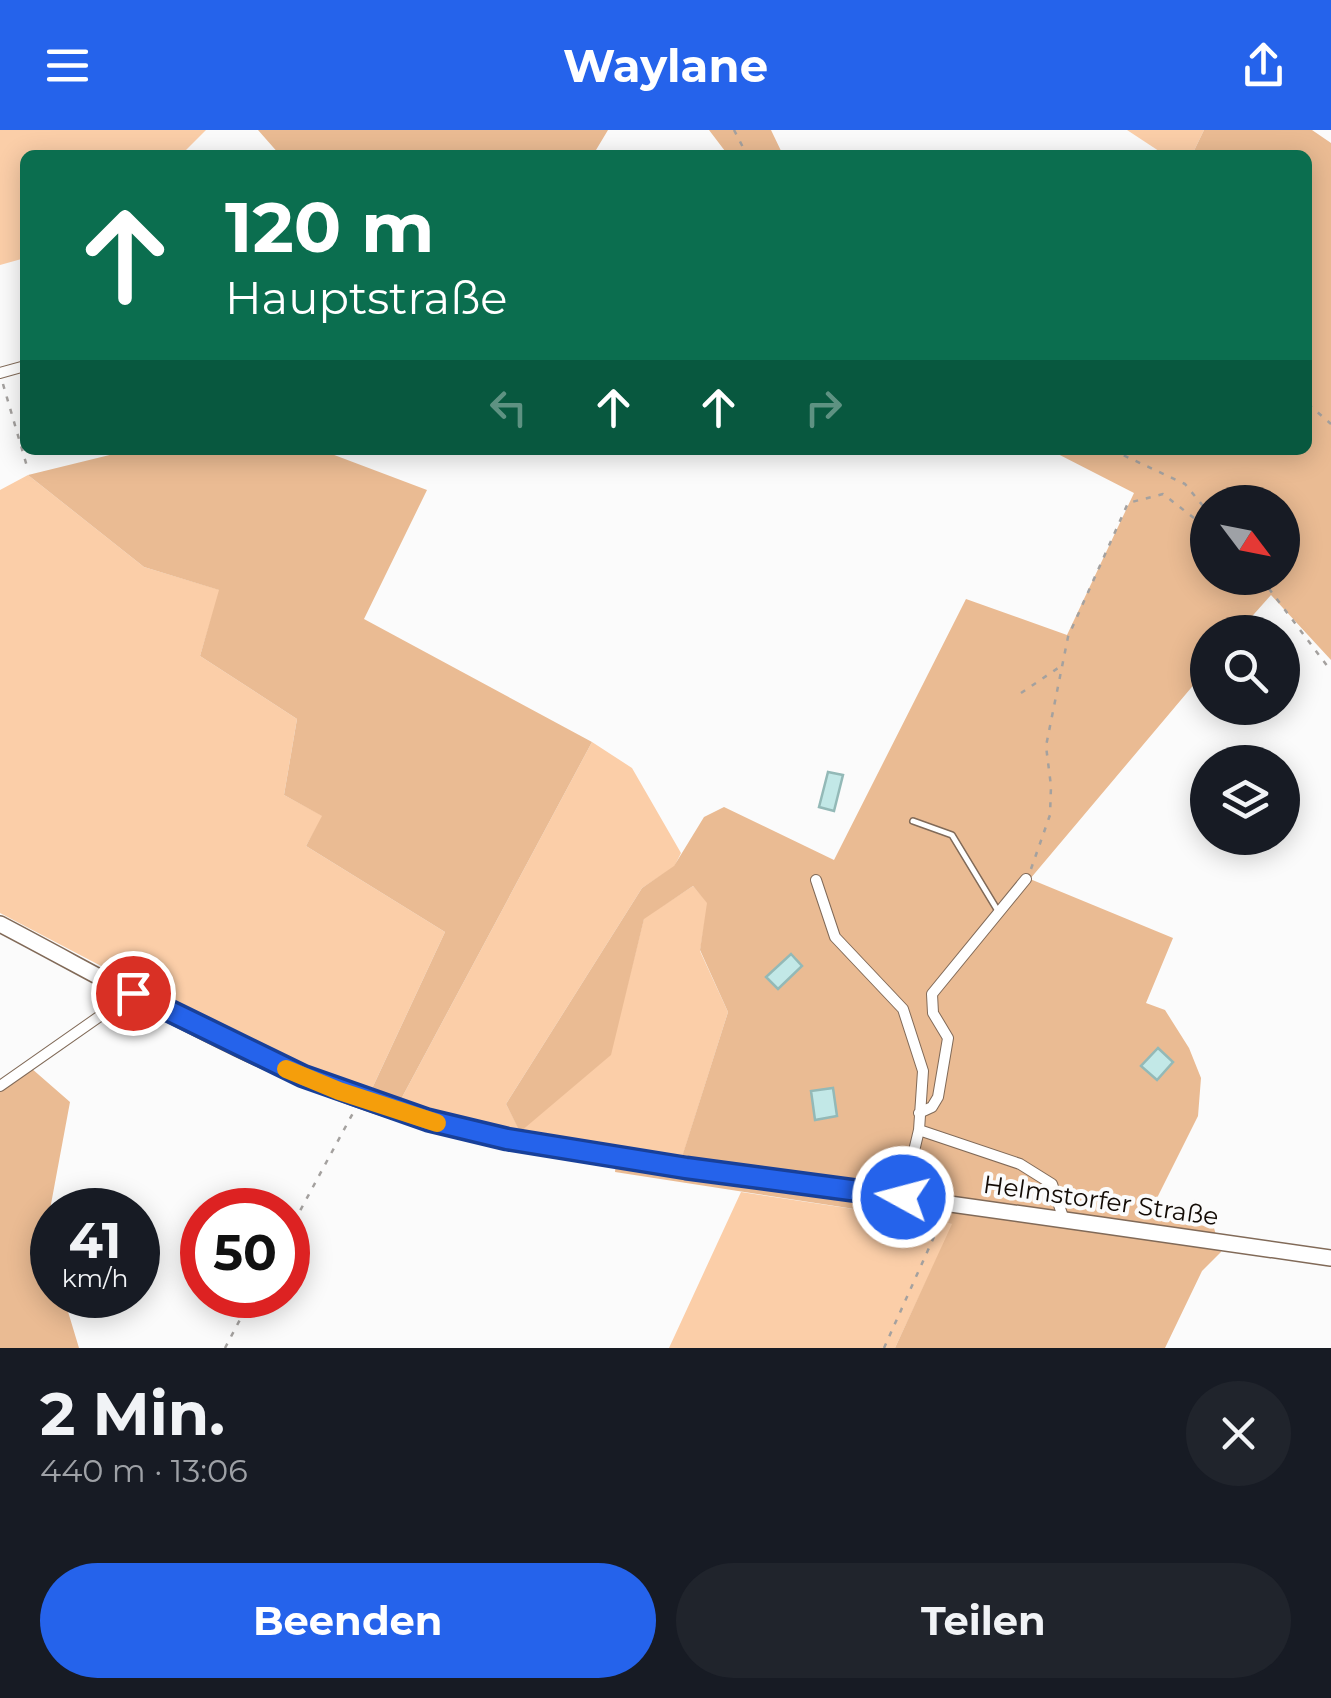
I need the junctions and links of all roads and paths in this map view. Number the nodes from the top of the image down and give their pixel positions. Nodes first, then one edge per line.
1 (0, 373) edge
2 (1312, 407) edge
3 (1331, 424) edge
4 (20, 442) edge
5 (24, 455) edge
6 (1123, 455) edge
7 (28, 470) dead end
8 (1190, 490) edge
9 (1190, 514) edge
10 (1275, 595) edge
11 (1062, 665) junction
12 (1331, 671) edge
13 (1021, 692) dead end
14 (913, 821) dead end
15 (1026, 879) joint
16 (816, 880) dead end
17 (998, 911) junction
18 (0, 924) edge
19 (133, 993) junction
20 (0, 1086) edge
21 (360, 1099) junction
22 (919, 1113) junction
23 (919, 1130) junction
24 (310, 1192) edge
25 (903, 1197) junction
26 (949, 1204) junction
27 (1064, 1220) junction
28 (1331, 1258) edge
29 (241, 1318) edge
30 (225, 1348) edge
31 (884, 1348) edge

1 - 4 path
2 - 3 path
5 - 7 path
6 - 8 path
9 - 11 path
10 - 12 path
11 - 13 path
11 - 15 path
14 - 17 lane
15 - 17 street
16 - 22 street
17 - 22 street
18 - 19 main road, Helmstorfer Straße
19 - 20 street
19 - 21 main road, Helmstorfer Straße
21 - 24 path
21 - 25 main road, Helmstorfer Straße
22 - 23 street
23 - 25 street
23 - 27 street
25 - 26 main road, Helmstorfer Straße
26 - 27 main road, Helmstorfer Straße
26 - 31 path
27 - 28 main road, Helmstorfer Straße
29 - 30 path

